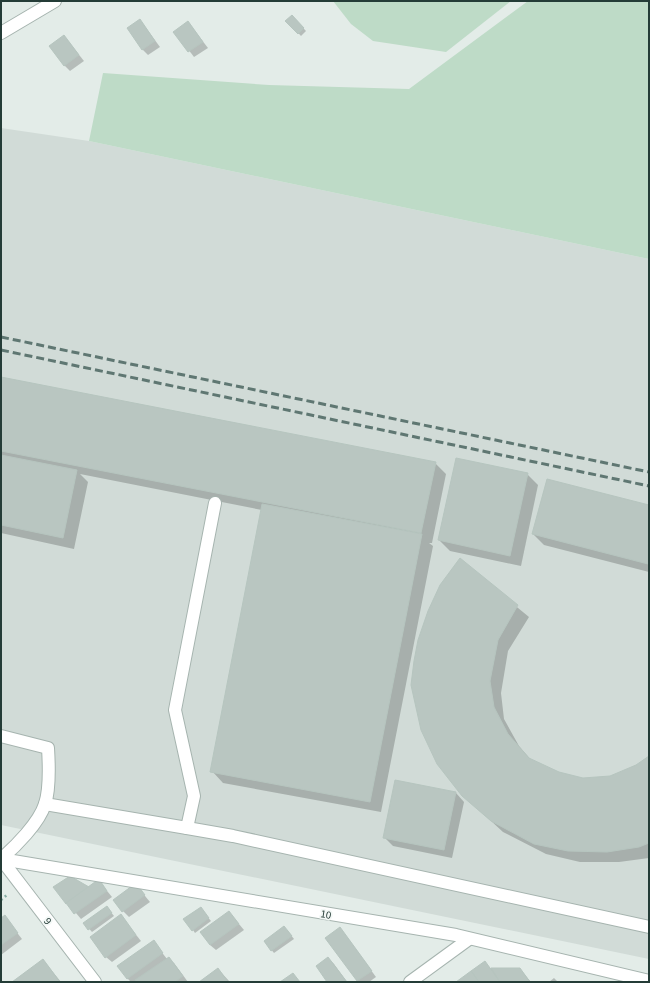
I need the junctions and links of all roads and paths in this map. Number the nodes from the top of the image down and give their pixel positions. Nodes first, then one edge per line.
1 (55, 1) edge
2 (1, 33) edge
3 (215, 503) dead end
4 (1, 736) edge
5 (45, 804) junction
6 (187, 828) junction
7 (1, 859) edge
8 (649, 927) edge
9 (470, 939) junction
10 (649, 981) edge
11 (95, 982) edge
12 (410, 982) edge

1 - 2 street
3 - 6 street
4 - 5 street
5 - 6 street
5 - 7 street
6 - 8 street
7 - 9 street, 10
7 - 11 street, 9
9 - 10 street, 10
9 - 12 street

